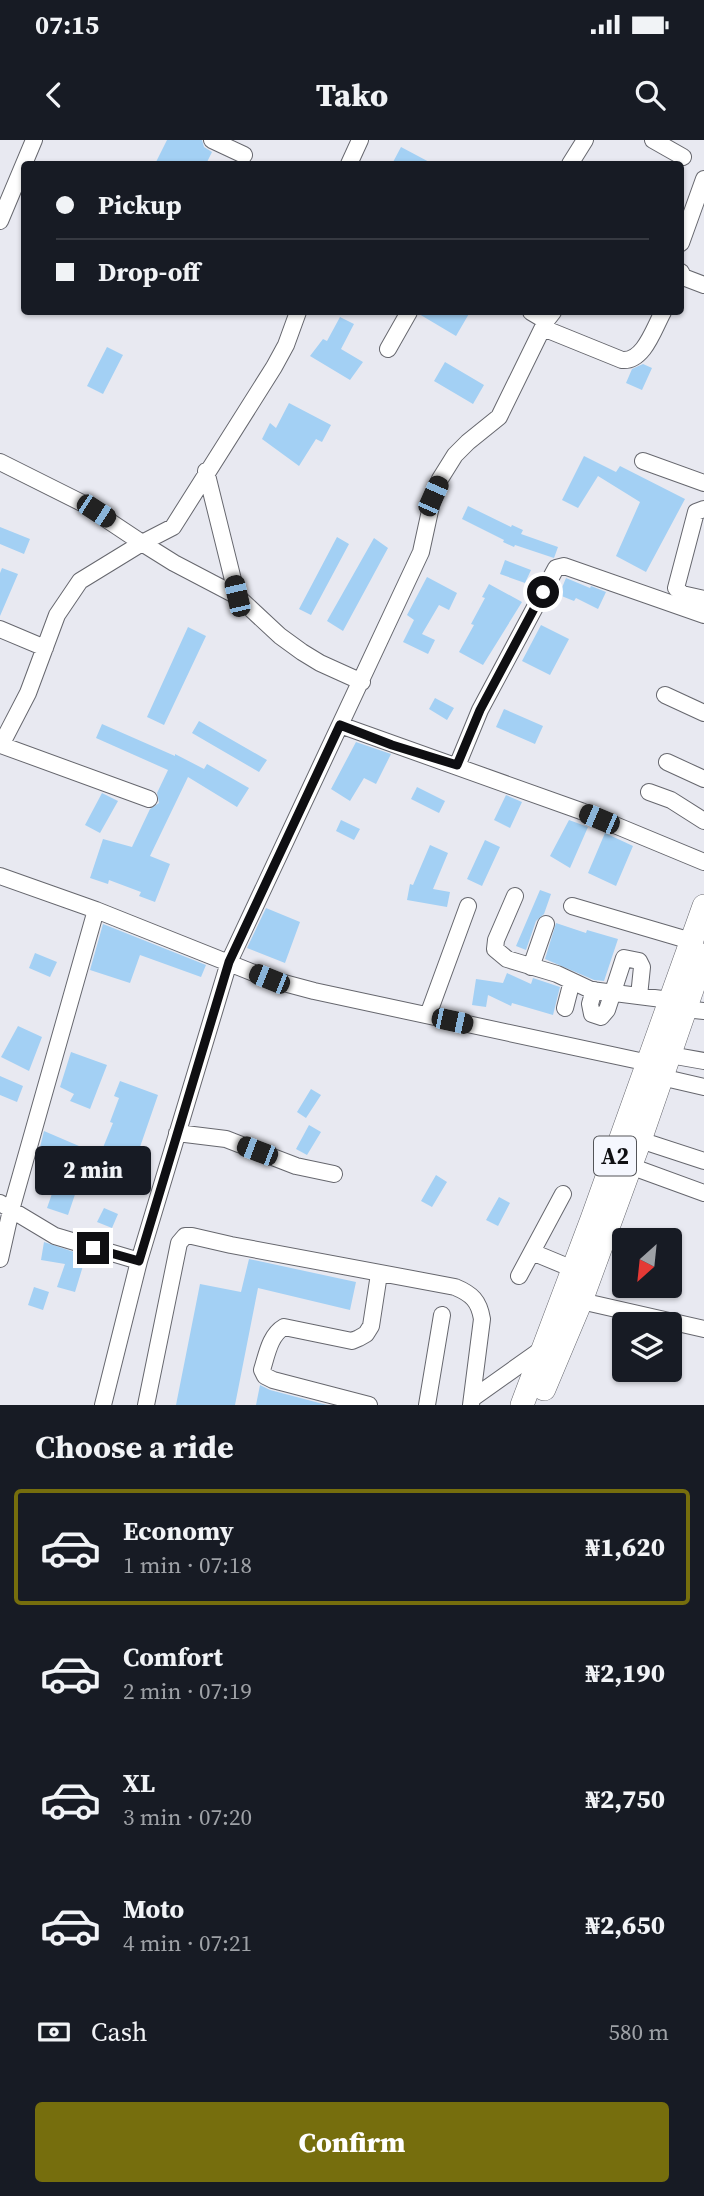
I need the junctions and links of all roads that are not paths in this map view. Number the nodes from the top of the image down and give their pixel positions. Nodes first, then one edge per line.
1 (34, 140) edge
2 (212, 140) edge
3 (360, 140) edge
4 (585, 140) edge
5 (653, 140) edge
6 (244, 155) dead end
7 (683, 157) dead end
8 (25, 161) edge
9 (350, 161) edge
10 (572, 161) edge
11 (21, 171) edge
12 (704, 179) edge
13 (0, 221) edge
14 (684, 235) edge
15 (684, 277) edge
16 (704, 285) edge
17 (297, 315) edge
18 (407, 315) edge
19 (661, 315) edge
20 (547, 320) edge
21 (388, 349) dead end
22 (643, 461) dead end
23 (0, 462) edge
24 (206, 471) junction
25 (704, 483) edge
26 (704, 509) edge
27 (142, 543) junction
28 (237, 596) junction
29 (704, 599) edge
30 (704, 615) edge
31 (0, 629) edge
32 (45, 648) junction
33 (362, 682) junction
34 (665, 695) dead end
35 (704, 713) edge
36 (340, 725) junction
37 (0, 747) edge
38 (667, 762) dead end
39 (457, 765) junction
40 (704, 779) edge
41 (649, 792) dead end
42 (149, 799) dead end
43 (704, 821) edge
44 (704, 862) edge
45 (0, 876) edge
46 (515, 896) dead end
47 (468, 906) dead end
48 (572, 906) dead end
49 (704, 906) edge
50 (96, 910) junction
51 (546, 925) dead end
52 (698, 948) edge
53 (229, 962) junction
54 (531, 967) junction
55 (572, 981) junction
56 (698, 985) edge
57 (594, 990) junction
58 (613, 993) junction
59 (639, 996) junction
60 (687, 1007) edge
61 (565, 1008) dead end
62 (428, 1015) junction
63 (704, 1061) edge
64 (660, 1065) junction
65 (704, 1087) edge
66 (177, 1133) junction
67 (640, 1140) junction
68 (704, 1161) edge
69 (630, 1166) junction
70 (334, 1174) dead end
71 (704, 1193) edge
72 (563, 1194) dead end
73 (5, 1206) edge
74 (532, 1252) junction
75 (0, 1259) edge
76 (139, 1261) junction
77 (573, 1269) junction
78 (379, 1274) junction
79 (519, 1276) dead end
80 (580, 1301) junction
81 (442, 1315) dead end
82 (704, 1329) edge
83 (543, 1349) junction
84 (472, 1402) edge
85 (103, 1405) edge
86 (146, 1405) edge
87 (369, 1405) edge
88 (427, 1405) edge
89 (522, 1405) edge
90 (538, 1405) edge

1 - 8 street
2 - 6 street
3 - 9 street
4 - 10 street
5 - 7 street
11 - 13 street
12 - 14 street
15 - 16 street
17 - 24 street
18 - 21 street
19 - 20 street
20 - 33 street
22 - 25 street
23 - 27 street
24 - 27 street
24 - 28 street
26 - 29 street
27 - 28 street
27 - 32 street
28 - 33 street
30 - 39 street
31 - 32 street
32 - 37 street
33 - 36 street
34 - 35 street
36 - 39 street
36 - 53 street
37 - 42 street
38 - 40 street
39 - 44 street
41 - 43 street
45 - 50 street
46 - 54 street
47 - 62 street
48 - 52 street
49 - 52 highway, A2
50 - 53 street
50 - 73 street
51 - 54 street
52 - 56 highway, A2
52 - 60 highway, A2
53 - 62 street
53 - 66 street
54 - 55 street
55 - 57 street
55 - 61 street
56 - 60 highway, A2
57 - 58 street
57 - 58 street
58 - 59 street
58 - 59 street
59 - 60 street
60 - 64 highway, A2
62 - 64 street
63 - 64 street
64 - 65 street
64 - 67 highway, A2
64 - 77 highway, A2
66 - 70 street
66 - 76 street
67 - 68 street
67 - 69 highway, A2
69 - 71 street
69 - 80 highway, A2
72 - 74 street
73 - 75 street
73 - 76 street
74 - 77 street
74 - 79 street
76 - 85 street
77 - 83 highway, A2
78 - 84 street
78 - 86 street
78 - 87 street
80 - 82 street
80 - 90 highway, A2
81 - 88 street
83 - 84 street
83 - 89 highway, A2

